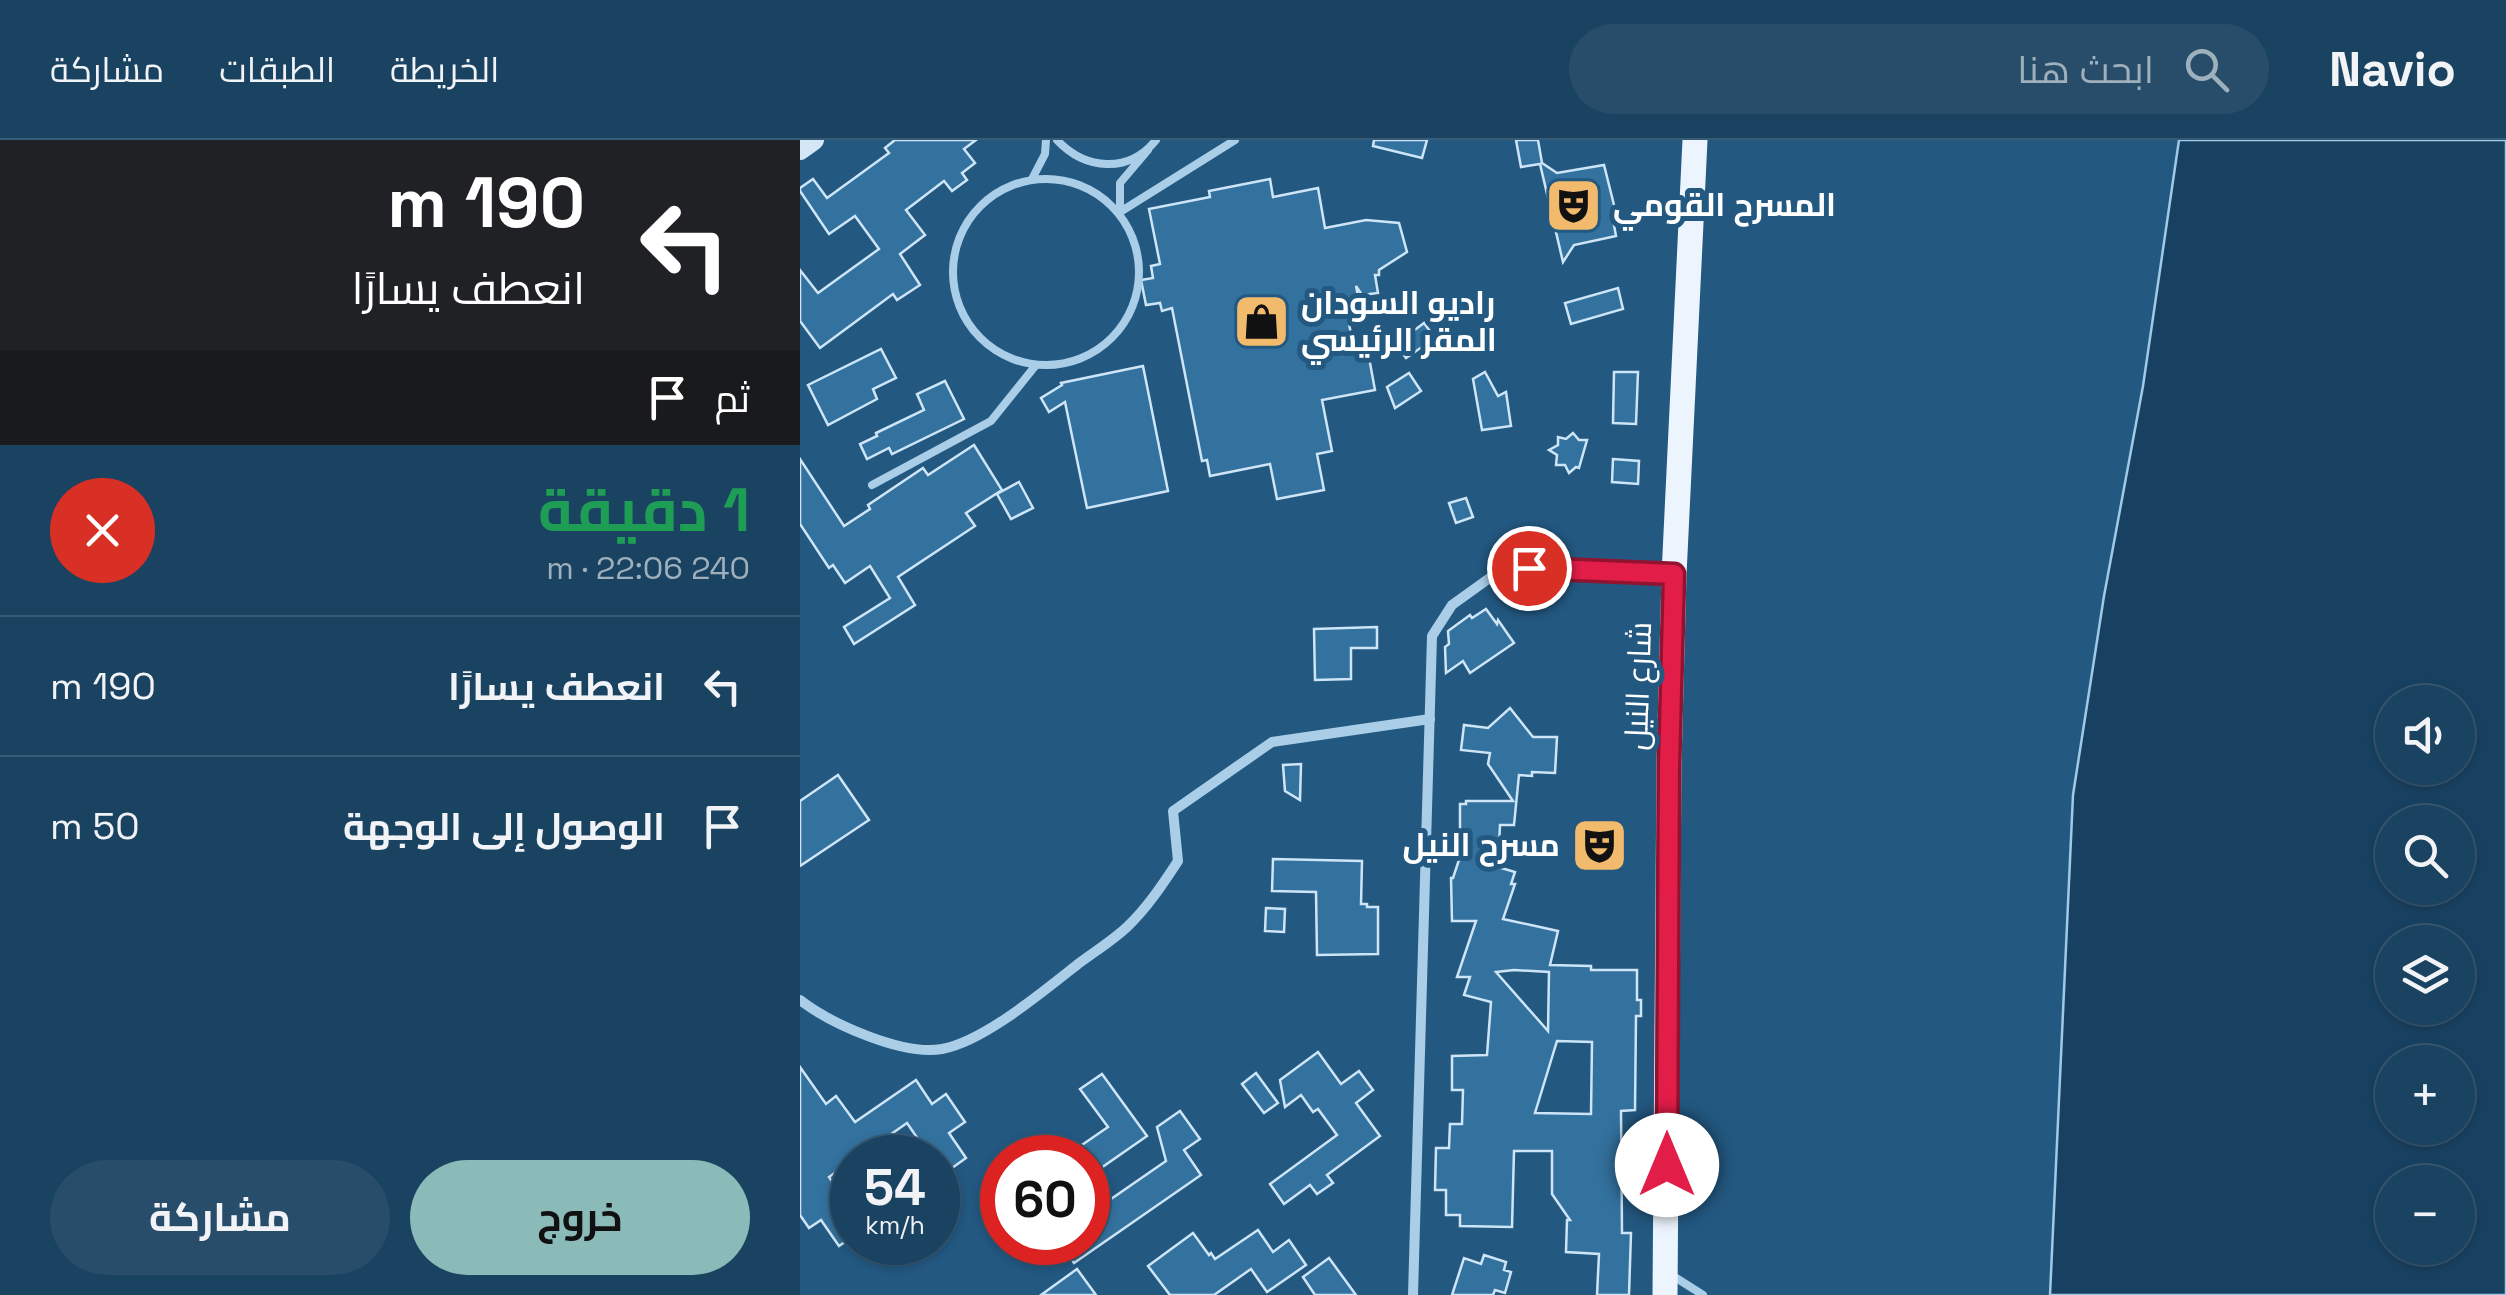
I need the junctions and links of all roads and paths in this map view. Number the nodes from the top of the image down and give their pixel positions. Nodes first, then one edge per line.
1 (814, 140) edge
2 (1046, 140) edge
3 (1057, 140) edge
4 (1156, 140) edge
5 (1235, 140) edge
6 (1695, 140) edge
7 (800, 150) edge
8 (1148, 150) junction
9 (1032, 179) junction
10 (1120, 212) junction
11 (1036, 365) junction
12 (872, 485) dead end
13 (1674, 574) junction
14 (1430, 718) junction
15 (800, 1000) edge
16 (1666, 1284) edge
17 (1413, 1295) edge
18 (1703, 1295) edge

1 - 7 street
2 - 9 lane
3 - 8 lane
4 - 8 lane
5 - 10 lane
6 - 13 main road, شارع النيل
8 - 10 lane
9 - 10 lane
9 - 11 lane
10 - 11 lane
11 - 12 lane
13 - 14 street
13 - 16 main road, شارع النيل
14 - 15 street
14 - 17 street
16 - 18 lane

